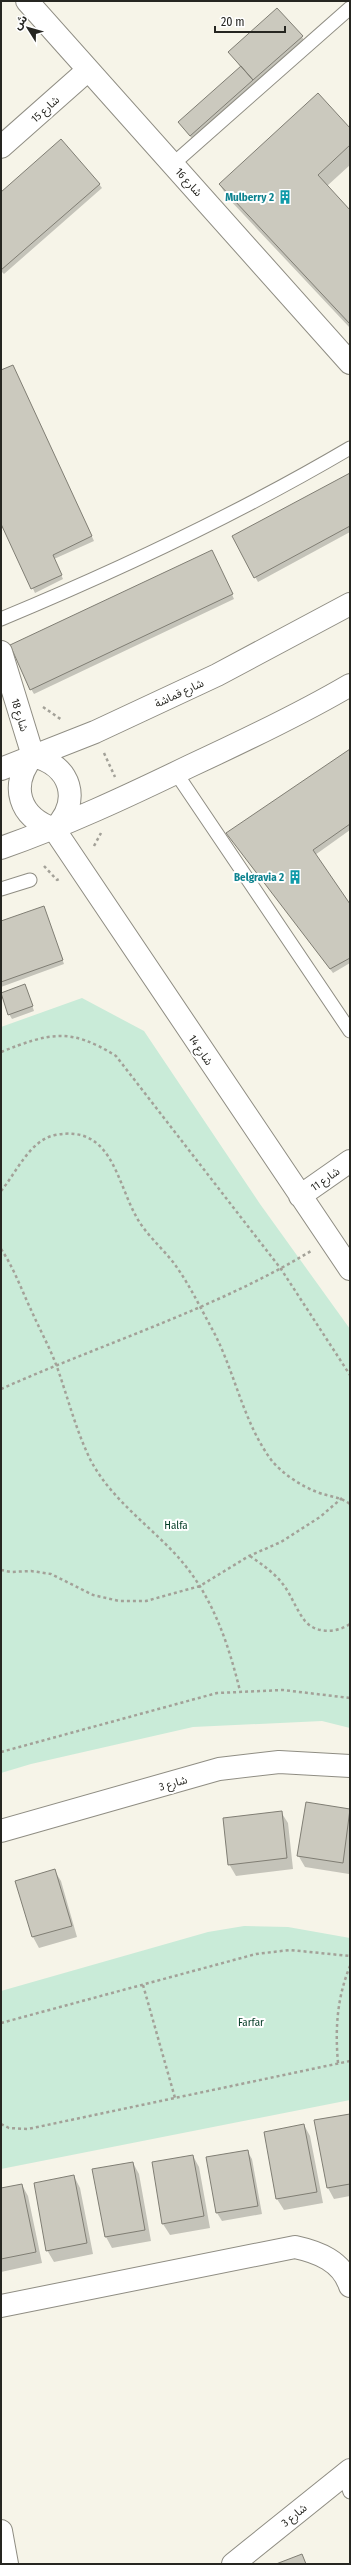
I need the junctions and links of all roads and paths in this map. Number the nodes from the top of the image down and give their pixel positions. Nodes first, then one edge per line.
1 (27, 1) edge
2 (350, 8) edge
3 (88, 70) junction
4 (1, 148) edge
5 (173, 164) junction
6 (350, 363) edge
7 (350, 448) edge
8 (350, 604) edge
9 (1, 618) edge
10 (1, 652) edge
11 (350, 685) edge
12 (32, 756) junction
13 (1, 769) edge
14 (176, 773) junction
15 (54, 830) junction
16 (1, 848) edge
17 (30, 880) dead end
18 (1, 889) edge
19 (350, 1031) edge
20 (1, 1052) edge
21 (350, 1161) edge
22 (1, 1191) edge
23 (300, 1196) junction
24 (330, 1239) junction
25 (1, 1249) edge
26 (281, 1269) junction
27 (350, 1269) edge
28 (200, 1306) junction
29 (56, 1364) junction
30 (350, 1375) edge
31 (1, 1388) edge
32 (342, 1498) junction
33 (350, 1504) edge
34 (249, 1556) junction
35 (1, 1570) edge
36 (200, 1586) junction
37 (350, 1624) edge
38 (240, 1691) junction
39 (350, 1698) edge
40 (1, 1752) edge
41 (350, 1766) edge
42 (1, 1831) edge
43 (350, 1956) edge
44 (350, 1966) edge
45 (143, 1985) junction
46 (1, 2023) edge
47 (350, 2061) edge
48 (338, 2063) junction
49 (175, 2098) junction
50 (1, 2124) edge
51 (350, 2286) edge
52 (1, 2306) edge
53 (348, 2479) edge
54 (1, 2531) edge
55 (236, 2563) edge
56 (7, 2564) edge

1 - 3 street, شارع 16
2 - 5 lane
3 - 4 street, شارع 15
3 - 5 street, شارع 16
5 - 6 street, شارع 16
7 - 9 lane
8 - 12 street, شارع قماشة
10 - 12 street, شارع 18
11 - 14 street
12 - 13 street, شارع قماشة
12 - 15 street
12 - 15 street
14 - 15 street
14 - 19 lane
15 - 16 street
15 - 23 street, شارع 14
17 - 18 lane
20 - 26 path
21 - 23 street, شارع 11
22 - 28 path
23 - 24 street, شارع 14
24 - 26 path
24 - 27 street, شارع 14
25 - 29 path
26 - 28 path
26 - 30 path
28 - 29 path
28 - 32 path
29 - 31 path
29 - 36 path
32 - 33 path
32 - 34 path
34 - 36 path
34 - 37 path
35 - 36 path
36 - 38 path
38 - 39 path
38 - 40 path
41 - 42 street, شارع 3
43 - 45 path
44 - 48 path
45 - 46 path
45 - 49 path
47 - 48 path
48 - 49 path
49 - 50 path
51 - 52 street
53 - 55 street, شارع 3
54 - 56 street

